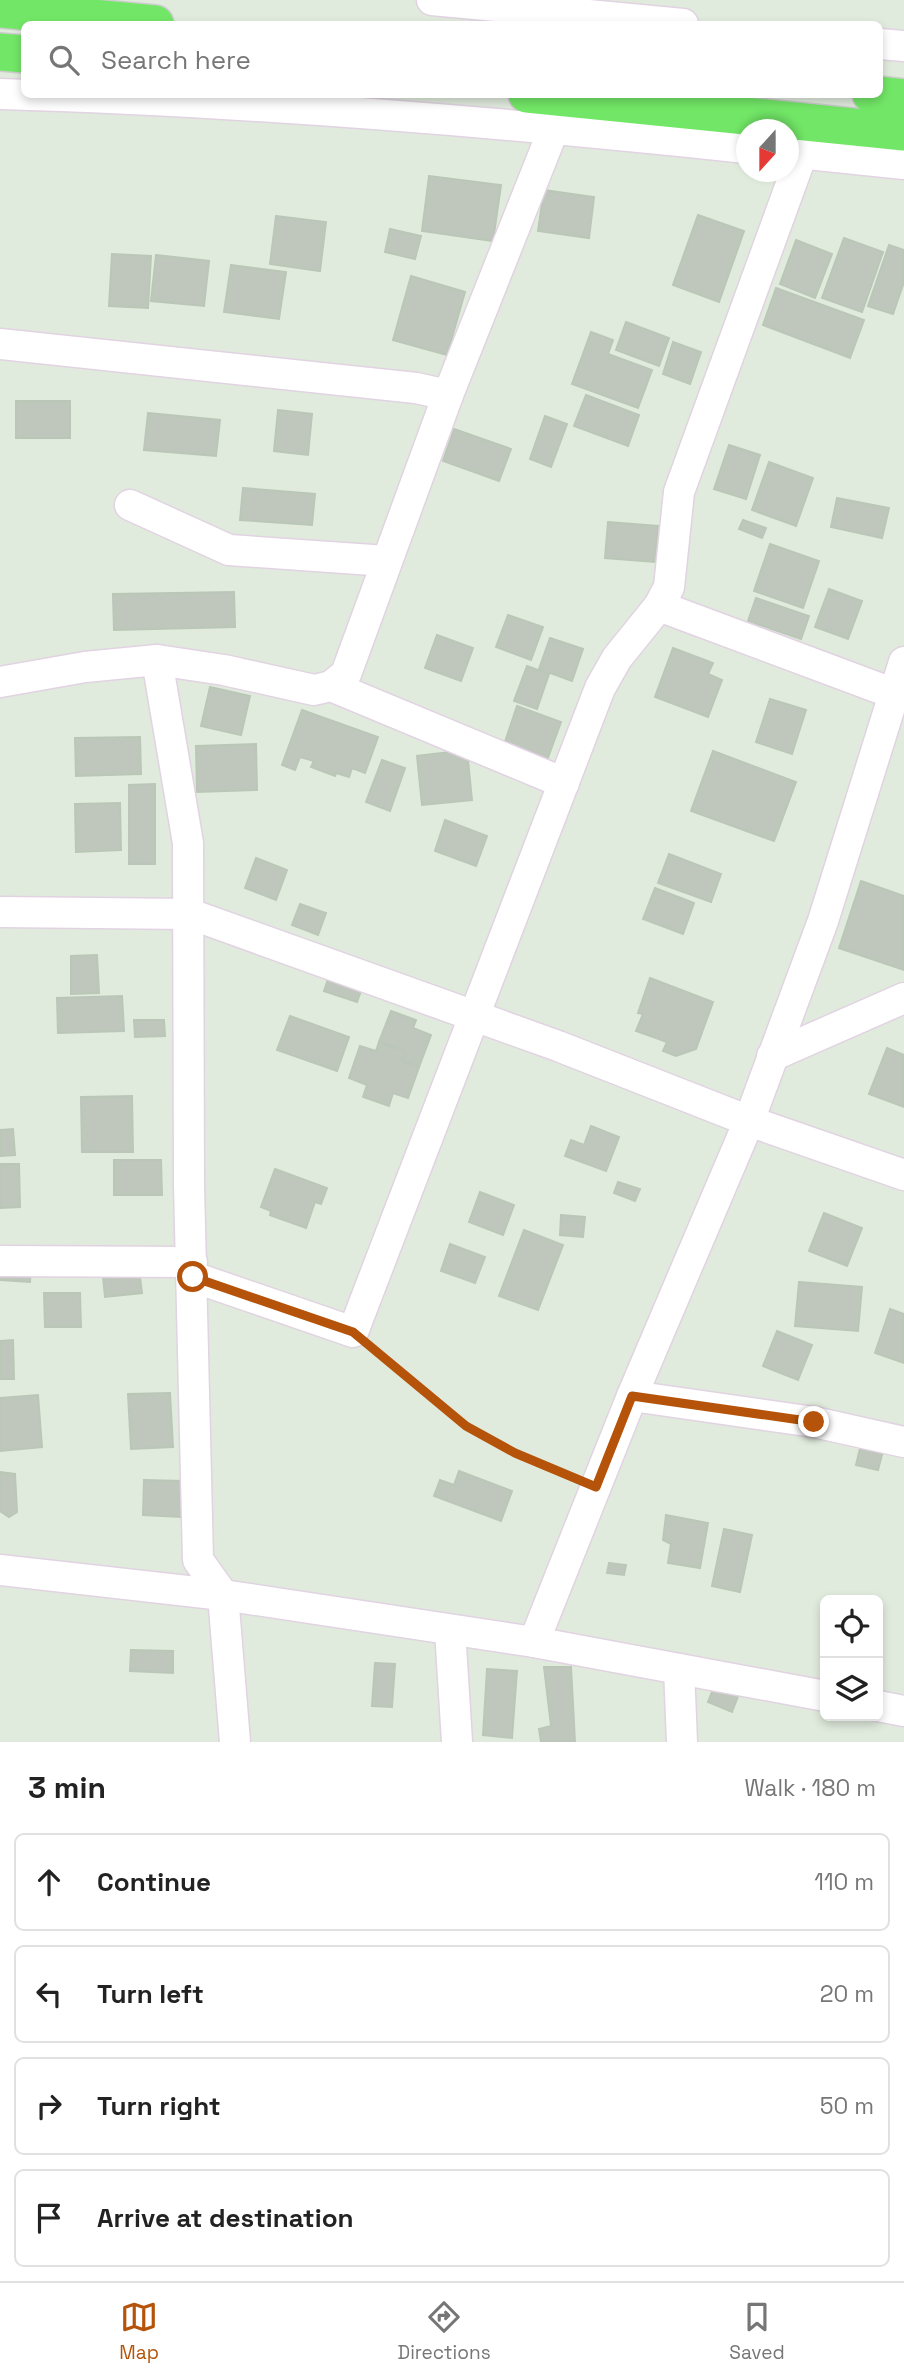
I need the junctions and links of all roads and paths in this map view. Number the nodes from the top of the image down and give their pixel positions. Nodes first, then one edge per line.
1 (432, 0) edge
2 (601, 8) edge
3 (0, 9) edge
4 (124, 21) edge
5 (668, 21) edge
6 (883, 44) edge
7 (904, 46) edge
8 (0, 52) edge
9 (21, 54) edge
10 (0, 94) edge
11 (21, 95) edge
12 (883, 95) edge
13 (126, 98) edge
14 (534, 98) edge
15 (904, 98) edge
16 (560, 113) junction
17 (904, 132) edge
18 (736, 146) edge
19 (799, 153) edge
20 (904, 164) edge
21 (785, 182) edge
22 (0, 344) edge
23 (448, 395) junction
24 (130, 505) dead end
25 (387, 561) junction
26 (659, 606) junction
27 (157, 660) junction
28 (904, 662) edge
29 (0, 682) edge
30 (331, 686) junction
31 (892, 692) junction
32 (564, 783) junction
33 (0, 912) edge
34 (190, 914) junction
35 (904, 998) edge
36 (474, 1017) junction
37 (772, 1056) junction
38 (749, 1121) junction
39 (904, 1175) edge
40 (0, 1261) edge
41 (193, 1269) junction
42 (353, 1332) junction
43 (632, 1396) junction
44 (904, 1442) edge
45 (596, 1487) junction
46 (0, 1570) edge
47 (223, 1595) junction
48 (450, 1630) junction
49 (534, 1642) junction
50 (678, 1669) junction
51 (820, 1695) edge
52 (883, 1707) edge
53 (904, 1711) edge
54 (235, 1742) edge
55 (457, 1742) edge
56 (682, 1742) edge

1 - 2 street
2 - 5 street
3 - 4 main road
6 - 7 street
8 - 9 main road
10 - 11 street
12 - 15 main road
13 - 16 street
14 - 16 main road
16 - 17 main road
16 - 18 street
16 - 23 street
19 - 20 street
21 - 26 street
22 - 23 street
23 - 25 street
24 - 25 street
25 - 30 street
26 - 31 street
26 - 32 street
27 - 29 street
27 - 30 street
27 - 34 street
28 - 31 street
30 - 32 street
31 - 37 street
32 - 36 street
33 - 34 street
34 - 36 street
34 - 41 street
35 - 37 street
36 - 38 street
36 - 42 street
37 - 38 street
38 - 39 street
38 - 43 street
40 - 41 street
41 - 42 street
41 - 47 street
42 - 45 path
43 - 44 street
43 - 45 street
45 - 49 street
46 - 47 street
47 - 48 street
47 - 54 street
48 - 49 street
48 - 55 street
49 - 50 street
50 - 51 street
50 - 56 street
52 - 53 street

